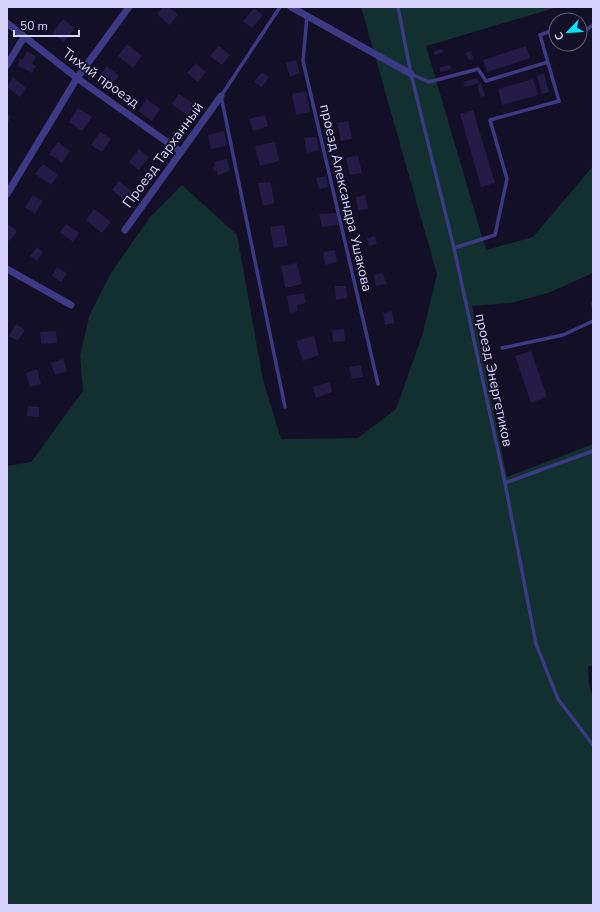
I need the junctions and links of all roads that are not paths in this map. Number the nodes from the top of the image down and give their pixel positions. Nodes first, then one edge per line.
1 (129, 7) edge
2 (280, 7) edge
3 (291, 7) edge
4 (398, 7) edge
5 (307, 16) junction
6 (7, 23) edge
7 (548, 32) edge
8 (24, 37) junction
9 (548, 62) junction
10 (7, 64) edge
11 (412, 74) junction
12 (77, 78) junction
13 (221, 96) junction
14 (181, 152) junction
15 (7, 194) edge
16 (125, 230) dead end
17 (454, 248) junction
18 (7, 269) edge
19 (71, 305) dead end
20 (593, 321) edge
21 (502, 348) dead end
22 (378, 384) dead end
23 (285, 407) dead end
24 (593, 451) edge
25 (505, 483) junction
26 (593, 745) edge

1 - 12 street
2 - 13 lane
3 - 5 street
4 - 11 lane, проезд Энергетиков
5 - 11 street
5 - 22 lane, проезд Александра Ушакова
6 - 8 street, Тихий проезд
7 - 9 lane
8 - 10 street
8 - 12 street, Тихий проезд
9 - 11 lane
9 - 17 lane
11 - 17 lane, проезд Энергетиков
12 - 14 street, Тихий проезд
12 - 15 street
13 - 14 street, Проезд Тарханный
13 - 23 lane
14 - 16 street, Проезд Тарханный
17 - 25 lane, проезд Энергетиков
18 - 19 street
20 - 21 lane
24 - 25 lane
25 - 26 lane, проезд Энергетиков

